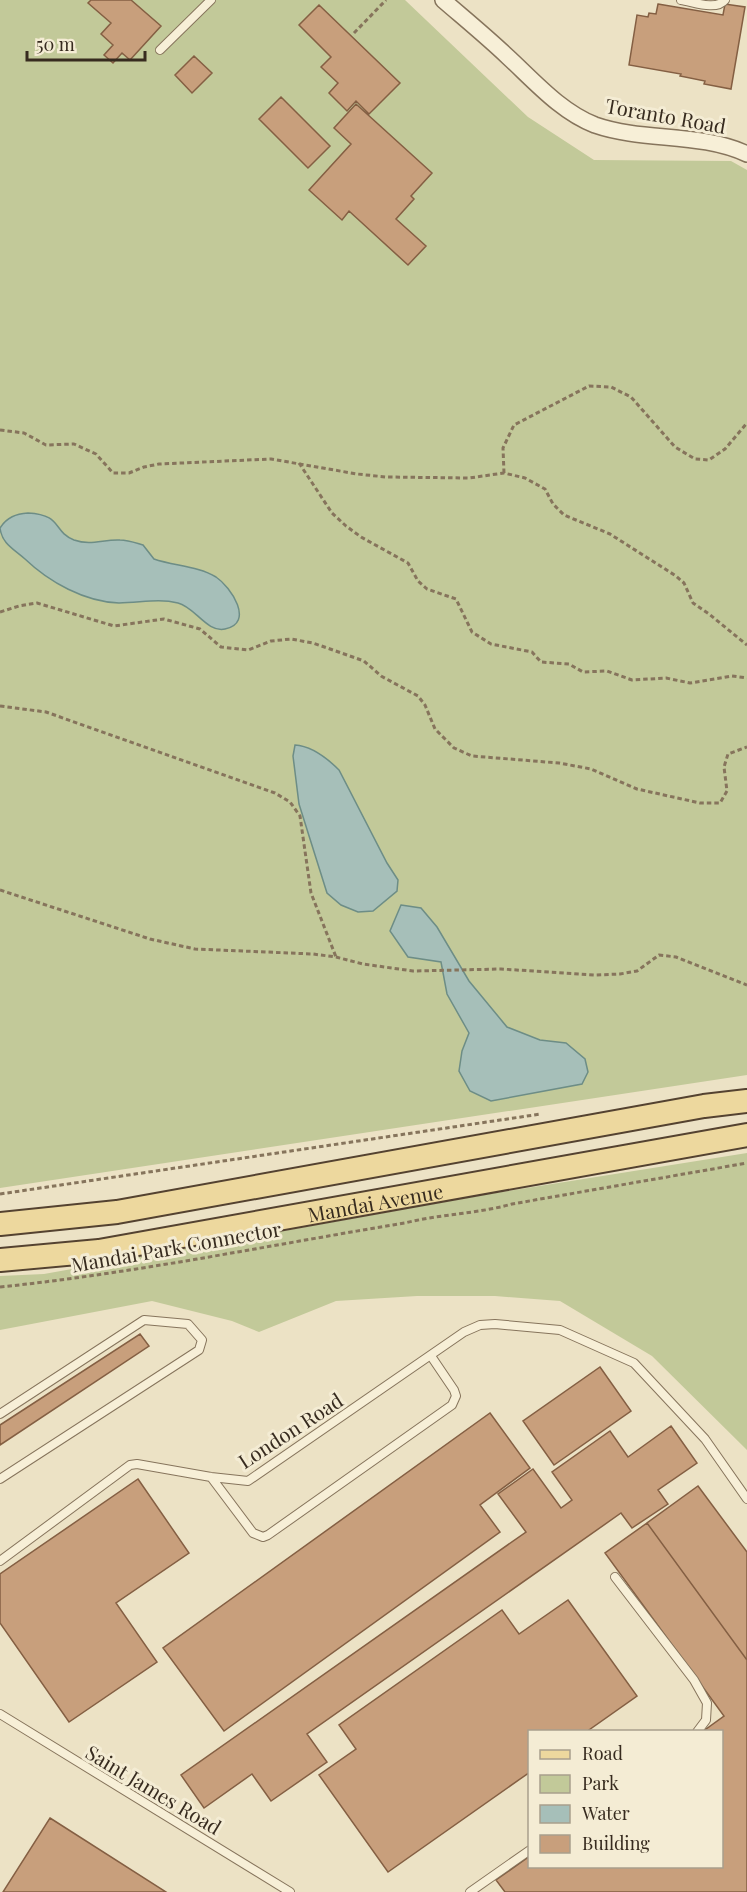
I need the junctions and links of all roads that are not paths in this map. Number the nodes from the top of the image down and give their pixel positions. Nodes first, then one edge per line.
1 (211, 0) edge
2 (443, 0) edge
3 (681, 0) edge
4 (726, 0) edge
5 (160, 50) dead end
6 (747, 154) edge
7 (747, 1101) edge
8 (747, 1135) edge
9 (0, 1224) edge
10 (0, 1260) edge
11 (430, 1356) junction
12 (0, 1414) edge
13 (211, 1477) junction
14 (0, 1479) edge
15 (747, 1499) edge
16 (0, 1561) edge
17 (615, 1577) dead end
18 (0, 1714) edge
19 (698, 1730) edge
20 (528, 1851) edge
21 (290, 1892) edge
22 (470, 1892) edge

1 - 5 lane
2 - 6 street, Toranto Road
3 - 4 lane
7 - 9 main road, Mandai Avenue
8 - 10 main road, Mandai Avenue
11 - 13 lane, London Road
11 - 13 lane
11 - 15 lane, London Road
12 - 14 lane
13 - 16 lane, London Road
17 - 19 lane
18 - 21 lane, Saint James Road
20 - 22 lane

